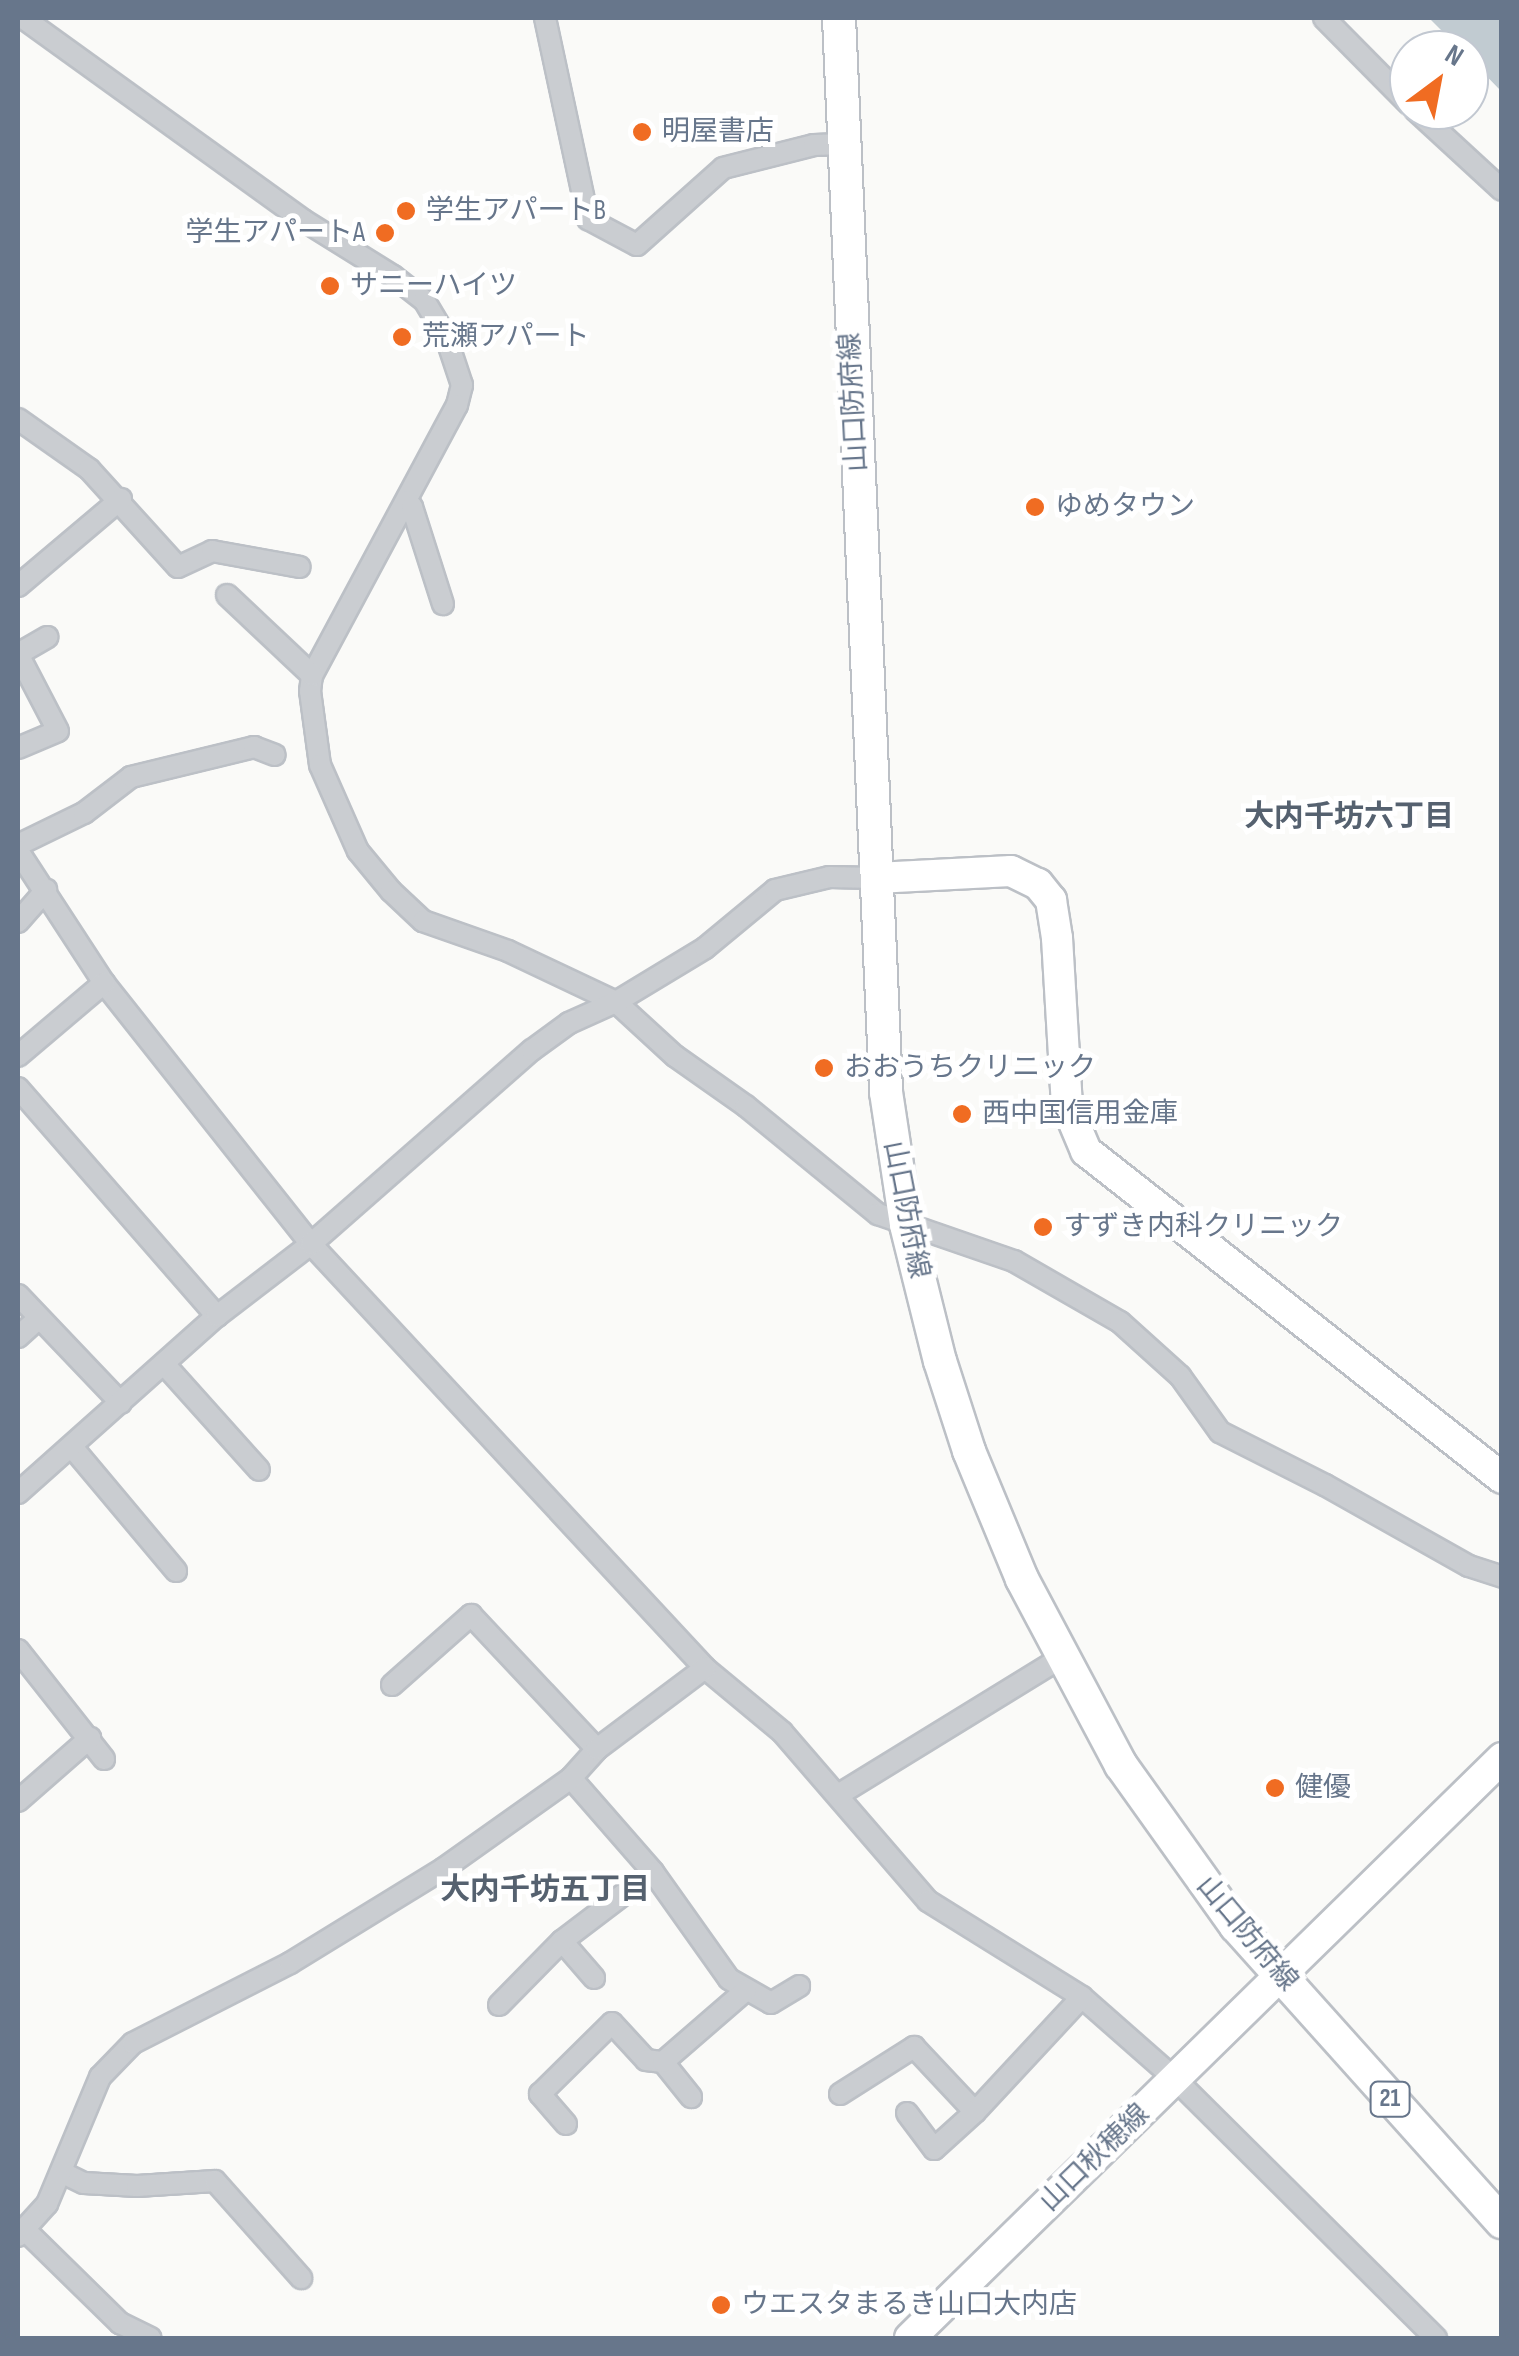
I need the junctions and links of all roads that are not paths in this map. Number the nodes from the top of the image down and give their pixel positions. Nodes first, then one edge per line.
1 (23, 18) edge
2 (546, 18) edge
3 (839, 18) edge
4 (1324, 18) edge
5 (1389, 84) edge
6 (1437, 130) edge
7 (844, 144) junction
8 (1502, 190) edge
9 (18, 419) edge
10 (121, 499) junction
11 (406, 502) junction
12 (300, 567) dead end
13 (18, 586) edge
14 (227, 595) dead end
15 (443, 604) dead end
16 (48, 637) dead end
17 (18, 654) edge
18 (312, 676) junction
19 (18, 748) edge
20 (275, 755) dead end
21 (18, 848) edge
22 (876, 878) junction
23 (46, 890) junction
24 (18, 922) edge
25 (104, 983) junction
26 (616, 1002) junction
27 (18, 1056) edge
28 (18, 1088) edge
29 (906, 1225) junction
30 (312, 1244) junction
31 (18, 1295) edge
32 (217, 1316) junction
33 (38, 1318) junction
34 (18, 1337) edge
35 (164, 1364) junction
36 (121, 1403) junction
37 (72, 1448) junction
38 (259, 1470) dead end
39 (1502, 1478) edge
40 (18, 1493) edge
41 (176, 1571) dead end
42 (1502, 1576) edge
43 (18, 1650) edge
44 (1061, 1658) junction
45 (706, 1668) junction
46 (392, 1685) dead end
47 (90, 1738) junction
48 (597, 1748) junction
49 (1502, 1758) edge
50 (104, 1759) dead end
51 (571, 1778) junction
52 (838, 1795) junction
53 (18, 1801) edge
54 (653, 1872) junction
55 (562, 1941) junction
56 (1280, 1976) junction
57 (594, 1978) dead end
58 (800, 1986) dead end
59 (746, 1990) junction
60 (1082, 1997) junction
61 (500, 2005) dead end
62 (663, 2062) junction
63 (1175, 2079) junction
64 (840, 2094) dead end
65 (691, 2097) dead end
66 (975, 2112) junction
67 (907, 2113) dead end
68 (566, 2124) dead end
69 (61, 2172) junction
70 (1502, 2222) edge
71 (22, 2233) edge
72 (302, 2278) dead end
73 (151, 2338) edge
74 (910, 2338) edge
75 (1436, 2338) edge

1 - 11 street
2 - 7 street
3 - 7 main road, 山口防府線 / 21
4 - 5 street
6 - 8 street
7 - 22 main road, 山口防府線 / 21
9 - 10 street
10 - 12 street
10 - 13 street
11 - 15 street
11 - 18 street
14 - 18 street
16 - 17 street
17 - 19 street
18 - 26 street
20 - 21 street
21 - 23 street
22 - 26 street
22 - 29 main road, 山口防府線 / 21
22 - 39 street
23 - 24 street
23 - 25 street
25 - 27 street
25 - 30 street
26 - 29 street
26 - 30 street
28 - 32 street
29 - 42 street
29 - 44 main road, 山口防府線 / 21
30 - 32 street
30 - 45 street
31 - 33 street
32 - 35 street
33 - 34 street
33 - 36 street
35 - 36 street
35 - 38 street
36 - 37 street
37 - 40 street
37 - 41 street
43 - 47 street
44 - 52 street
44 - 56 main road, 山口防府線 / 21
45 - 48 street
45 - 52 street
46 - 48 street
47 - 50 street
47 - 53 street
48 - 51 street
49 - 56 street, 山口秋穂線
51 - 54 street
51 - 69 street
52 - 60 street
54 - 55 street
54 - 59 street
55 - 57 street
55 - 61 street
56 - 63 street, 山口秋穂線
56 - 70 main road, 山口防府線 / 21
58 - 59 street
59 - 62 street
60 - 63 street
60 - 66 street
62 - 65 street
62 - 68 street
63 - 74 street, 山口秋穂線
63 - 75 street
64 - 66 street
66 - 67 street
69 - 71 street
69 - 72 street
71 - 73 street

